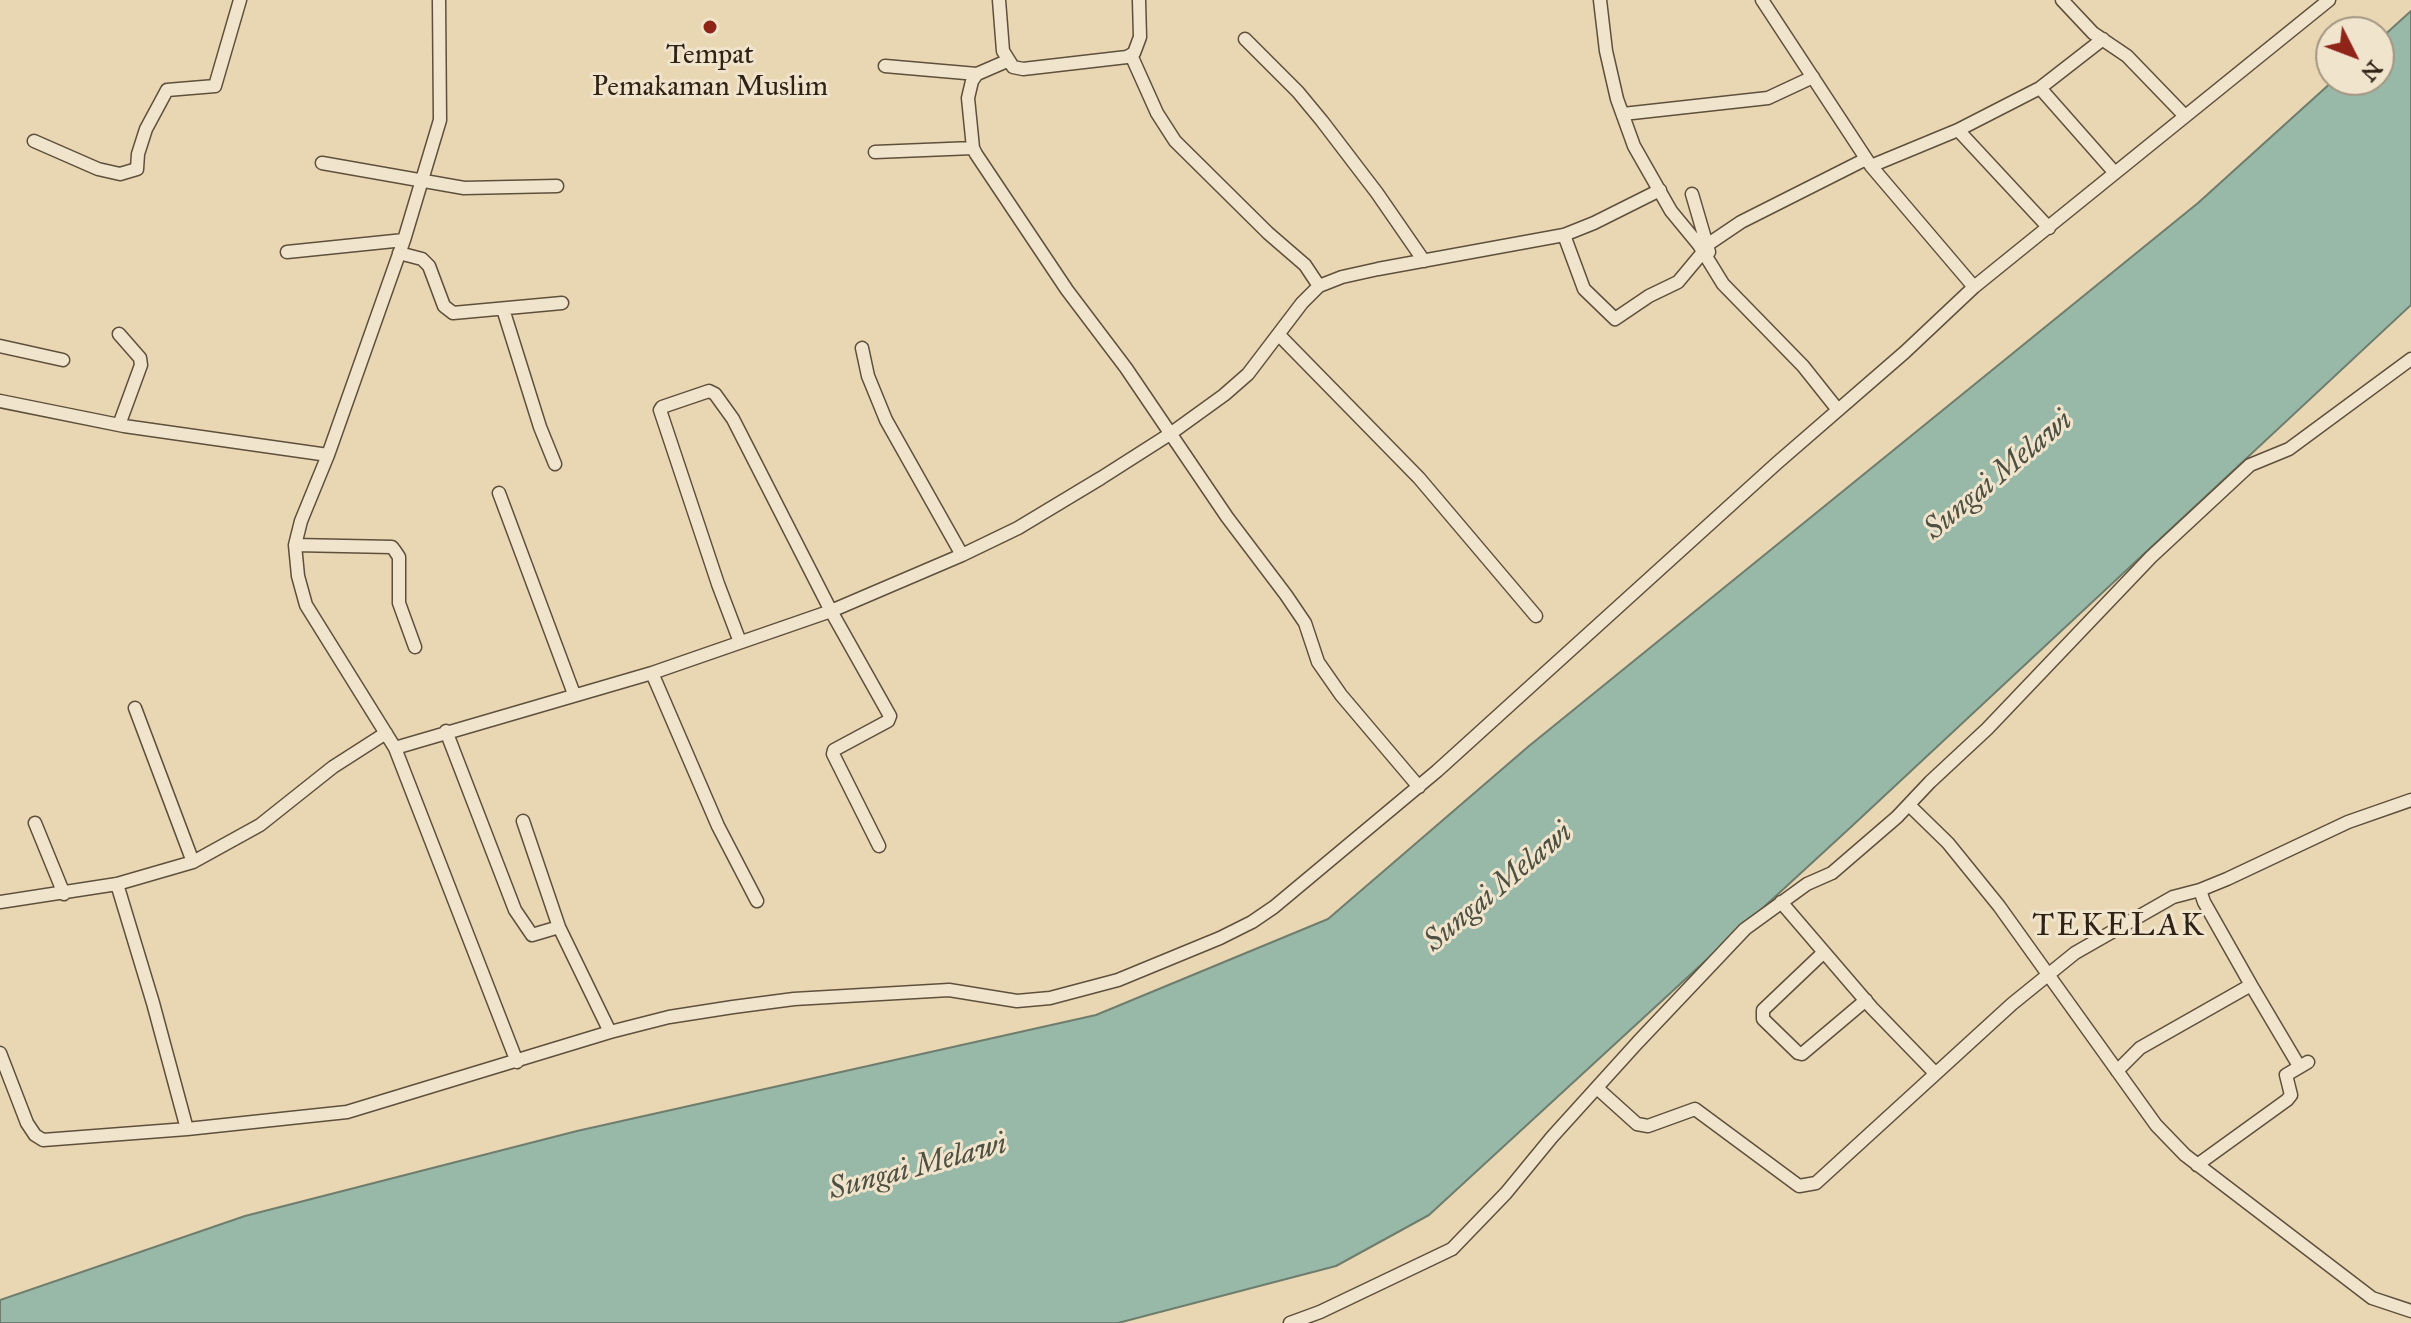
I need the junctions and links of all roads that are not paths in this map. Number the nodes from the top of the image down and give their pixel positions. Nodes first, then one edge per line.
1 (240, 0) edge
2 (439, 0) edge
3 (999, 0) edge
4 (1139, 0) edge
5 (1600, 0) edge
6 (1762, 0) edge
7 (2062, 0) edge
8 (2322, 2) edge
9 (2098, 36) junction
10 (1245, 39) dead end
11 (1131, 55) junction
12 (1007, 61) junction
13 (885, 66) dead end
14 (977, 74) junction
15 (1813, 77) junction
16 (2040, 88) junction
17 (1623, 114) junction
18 (2185, 116) junction
19 (1958, 130) junction
20 (34, 141) dead end
21 (973, 148) junction
22 (875, 152) dead end
23 (1869, 162) junction
24 (322, 163) dead end
25 (2115, 173) junction
26 (423, 182) junction
27 (557, 186) dead end
28 (1660, 190) junction
29 (1692, 194) dead end
30 (2049, 228) junction
31 (1564, 235) junction
32 (404, 240) junction
33 (1703, 245) junction
34 (287, 252) dead end
35 (399, 253) junction
36 (1424, 261) junction
37 (1319, 286) junction
38 (1974, 287) junction
39 (562, 303) dead end
40 (503, 309) junction
41 (119, 334) dead end
42 (1279, 335) junction
43 (0, 346) edge
44 (862, 348) dead end
45 (2411, 359) edge
46 (63, 360) dead end
47 (0, 401) edge
48 (1838, 410) junction
49 (119, 425) junction
50 (1170, 434) junction
51 (328, 455) junction
52 (555, 464) dead end
53 (499, 493) dead end
54 (295, 545) junction
55 (962, 555) junction
56 (831, 611) junction
57 (1536, 616) dead end
58 (740, 642) junction
59 (415, 647) dead end
60 (652, 673) junction
61 (574, 694) junction
62 (135, 708) dead end
63 (446, 731) junction
64 (386, 733) junction
65 (395, 748) junction
66 (1419, 787) junction
67 (2411, 800) edge
68 (1909, 805) junction
69 (523, 821) dead end
70 (35, 823) dead end
71 (879, 846) dead end
72 (193, 862) junction
73 (117, 884) junction
74 (2200, 890) junction
75 (64, 894) junction
76 (757, 901) dead end
77 (0, 902) edge
78 (1781, 902) junction
79 (559, 927) junction
80 (1824, 952) junction
81 (2048, 976) junction
82 (2251, 985) junction
83 (1866, 1000) junction
84 (610, 1032) junction
85 (0, 1053) edge
86 (517, 1062) junction
87 (2117, 1071) junction
88 (1935, 1073) junction
89 (1597, 1088) junction
90 (187, 1129) junction
91 (2197, 1165) junction
92 (2411, 1311) edge
93 (1290, 1323) edge

1 - 20 street
2 - 26 street
3 - 12 street
4 - 11 street
5 - 17 street
6 - 15 street
7 - 9 street
8 - 18 street
9 - 16 street
9 - 18 street
10 - 36 street
11 - 12 street
11 - 37 street
12 - 14 street
13 - 14 street
14 - 21 street
15 - 17 street
15 - 23 street
16 - 19 street
16 - 25 street
17 - 28 street
18 - 25 street
19 - 23 street
19 - 30 street
21 - 22 street
21 - 50 street
23 - 33 street
23 - 38 street
24 - 26 street
25 - 30 street
26 - 27 street
26 - 32 street
28 - 31 street
28 - 33 street
29 - 33 street
30 - 38 street
31 - 33 street
31 - 36 street
32 - 34 street
32 - 35 street
33 - 48 street
35 - 40 street
35 - 51 street
36 - 37 street
37 - 42 street
38 - 48 street
39 - 40 street
40 - 52 street
41 - 49 street
42 - 50 street
42 - 57 street
43 - 46 street
44 - 55 street
45 - 68 street
47 - 49 street
48 - 66 street
49 - 51 street
50 - 55 street
50 - 66 street
51 - 54 street
53 - 61 street
54 - 59 street
54 - 64 street
55 - 56 street
56 - 58 street
56 - 58 street
56 - 71 street
58 - 60 street
60 - 61 street
60 - 76 street
61 - 63 street
62 - 72 street
63 - 65 street
63 - 79 street
64 - 65 street
64 - 72 street
65 - 86 street
66 - 84 street
67 - 74 street
68 - 78 street
68 - 81 street
69 - 79 street
70 - 75 street
72 - 73 street
73 - 75 street
73 - 90 street
74 - 81 street
74 - 82 street
75 - 77 street
78 - 80 street
78 - 89 street
79 - 84 street
80 - 83 street
80 - 83 street
81 - 87 street
81 - 88 street
82 - 87 street
82 - 91 street
83 - 88 street
84 - 86 street
85 - 90 street
86 - 90 street
87 - 91 street
88 - 89 street
89 - 93 street
91 - 92 street

